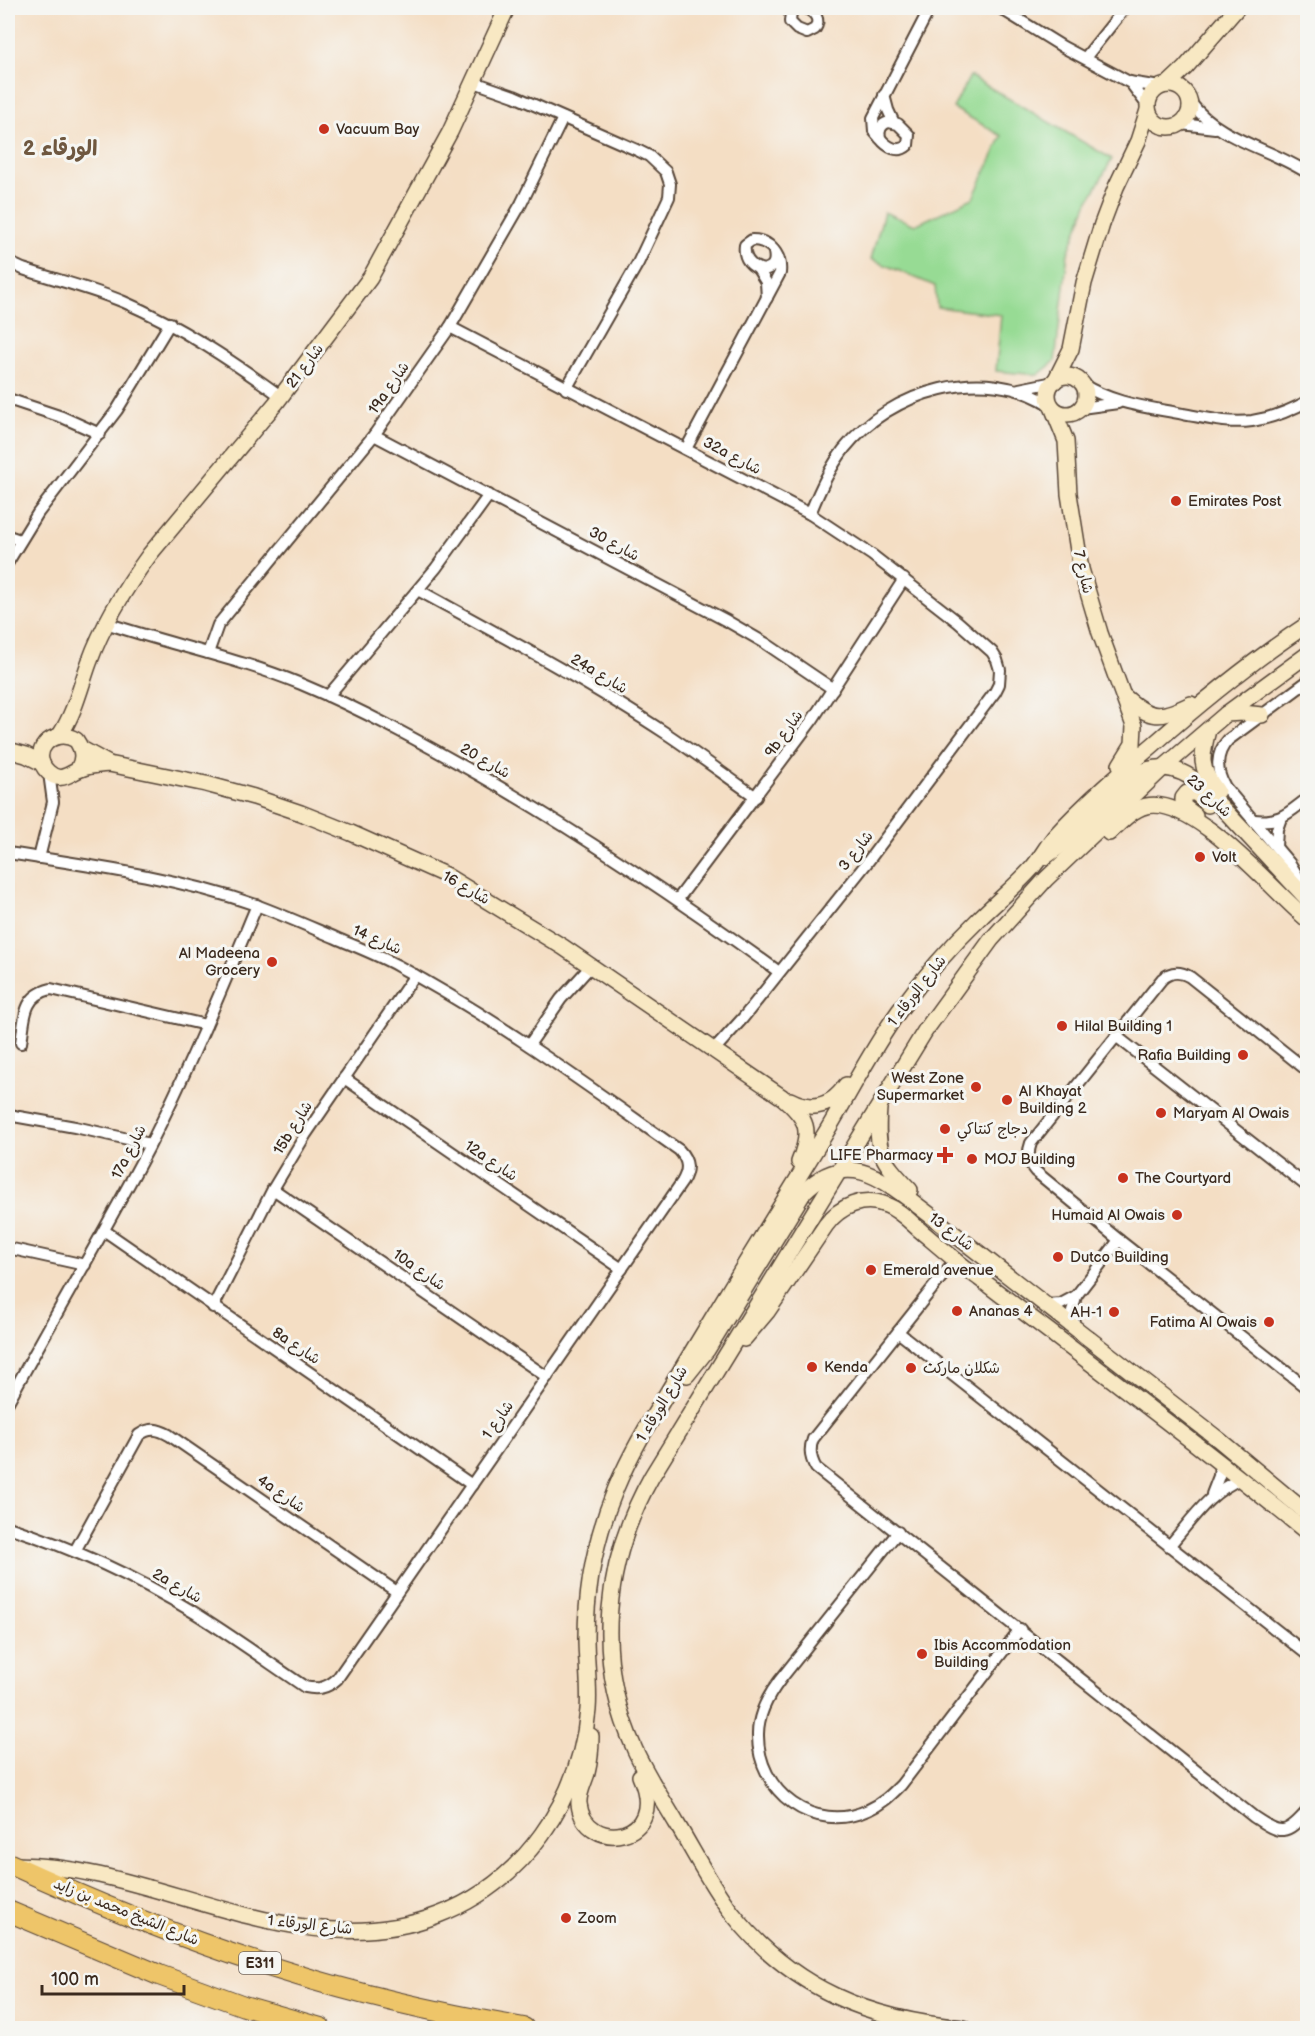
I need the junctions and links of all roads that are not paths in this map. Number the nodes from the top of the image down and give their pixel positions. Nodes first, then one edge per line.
1 (507, 8) edge
2 (783, 8) edge
3 (795, 8) edge
4 (806, 8) edge
5 (930, 8) edge
6 (1000, 8) edge
7 (1125, 8) edge
8 (1237, 8) edge
9 (790, 22) junction
10 (1085, 58) junction
11 (1190, 62) junction
12 (476, 78) junction
13 (1129, 82) junction
14 (1163, 86) junction
15 (884, 95) junction
16 (1189, 98) junction
17 (1148, 108) junction
18 (563, 118) junction
19 (894, 123) junction
20 (1181, 124) junction
21 (1165, 127) junction
22 (1215, 128) junction
23 (880, 138) junction
24 (1136, 147) junction
25 (1308, 173) edge
26 (774, 252) junction
27 (8, 262) edge
28 (758, 269) junction
29 (767, 298) junction
30 (170, 323) junction
31 (450, 327) junction
32 (1071, 350) junction
33 (1054, 381) junction
34 (1082, 383) junction
35 (566, 389) junction
36 (1018, 389) junction
37 (8, 399) edge
38 (279, 400) junction
39 (1308, 401) edge
40 (1124, 403) junction
41 (1052, 407) junction
42 (1081, 409) junction
43 (100, 434) junction
44 (374, 435) junction
45 (1066, 441) junction
46 (686, 449) junction
47 (489, 495) junction
48 (810, 514) junction
49 (8, 536) edge
50 (20, 540) junction
51 (8, 562) edge
52 (904, 579) junction
53 (418, 590) junction
54 (108, 620) junction
55 (1308, 624) edge
56 (981, 643) joint
57 (208, 653) junction
58 (1308, 654) edge
59 (1308, 681) edge
60 (833, 689) junction
61 (328, 696) junction
62 (1208, 696) junction
63 (1125, 697) junction
64 (77, 704) junction
65 (1226, 714) junction
66 (1262, 715) junction
67 (1208, 729) junction
68 (60, 735) junction
69 (45, 744) junction
70 (79, 745) junction
71 (8, 750) edge
72 (109, 764) junction
73 (1164, 767) junction
74 (46, 768) junction
75 (73, 773) junction
76 (1111, 781) junction
77 (756, 797) junction
78 (1308, 798) edge
79 (53, 802) junction
80 (1232, 817) junction
81 (1281, 818) junction
82 (1254, 820) junction
83 (1230, 846) junction
84 (1276, 847) junction
85 (8, 853) edge
86 (43, 858) junction
87 (1037, 861) junction
88 (1277, 867) junction
89 (1046, 879) junction
90 (1303, 896) edge
91 (678, 899) junction
92 (257, 906) junction
93 (1308, 920) edge
94 (587, 963) junction
95 (779, 972) junction
96 (415, 975) junction
97 (206, 1025) junction
98 (1116, 1036) junction
99 (21, 1043) dead end
100 (529, 1045) junction
101 (872, 1052) junction
102 (717, 1053) junction
103 (1308, 1071) edge
104 (344, 1078) junction
105 (782, 1097) junction
106 (880, 1105) junction
107 (8, 1115) edge
108 (150, 1144) junction
109 (687, 1161) joint
110 (840, 1172) junction
111 (1308, 1187) edge
112 (273, 1188) junction
113 (789, 1191) junction
114 (926, 1212) junction
115 (105, 1231) junction
116 (1119, 1240) junction
117 (8, 1248) edge
118 (955, 1260) junction
119 (85, 1265) junction
120 (622, 1269) junction
121 (1076, 1296) junction
122 (1043, 1305) junction
123 (213, 1307) junction
124 (1075, 1329) junction
125 (898, 1332) junction
126 (724, 1358) junction
127 (547, 1377) junction
128 (13, 1381) edge
129 (1308, 1389) edge
130 (667, 1394) junction
131 (8, 1402) edge
132 (1220, 1462) junction
133 (1241, 1479) junction
134 (472, 1485) junction
135 (1211, 1497) junction
136 (1308, 1514) edge
137 (8, 1527) edge
138 (898, 1532) junction
139 (1308, 1533) edge
140 (1169, 1546) junction
141 (75, 1551) junction
142 (397, 1593) junction
143 (1020, 1629) junction
144 (1308, 1655) edge
145 (322, 1688) joint
146 (588, 1709) junction
147 (621, 1711) junction
148 (1308, 1810) edge
149 (10, 1864) edge
150 (8, 1911) edge
151 (321, 2028) edge
152 (524, 2028) edge
153 (964, 2028) edge

1 - 12 street, شارع 21
2 - 9 street
3 - 9 street
4 - 9 street
5 - 15 street
6 - 10 street
7 - 10 street
8 - 11 street
10 - 13 street
11 - 14 street
11 - 16 street
12 - 18 street
12 - 38 street, شارع 21
13 - 14 street
13 - 17 street
14 - 16 street
14 - 17 street
15 - 19 street
15 - 23 street
16 - 20 street
16 - 22 street
17 - 21 street
17 - 24 street
18 - 31 street, 19a شارع
18 - 35 street
19 - 23 street
19 - 23 street
20 - 21 street
20 - 22 street
21 - 24 street
22 - 25 street
24 - 32 street
26 - 28 street
26 - 28 street
26 - 29 street
27 - 30 street
28 - 29 street
29 - 46 street
30 - 38 street
30 - 43 street
31 - 35 street, 32a شارع
31 - 44 street, 19a شارع
32 - 33 street
32 - 34 street
33 - 34 street
33 - 36 street
33 - 41 street
34 - 40 street
34 - 42 street
35 - 46 street, 32a شارع
36 - 41 street
36 - 48 street
37 - 43 street
38 - 54 street, شارع 21
39 - 40 street
40 - 42 street
41 - 42 street
41 - 45 street, شارع 7
42 - 45 street, شارع 7
43 - 50 street
44 - 47 street, شارع 30
44 - 57 street, 19a شارع
45 - 63 street, شارع 7
46 - 48 street, 32a شارع
47 - 53 street
47 - 60 street, شارع 30
48 - 52 street, 32a شارع
49 - 50 street
50 - 51 street
52 - 56 street, 32a شارع
52 - 60 street, 9b شارع
53 - 61 street
53 - 77 street, 24a شارع
54 - 57 street, شارع 20
54 - 64 street, شارع 21
55 - 62 street, شارع الورقاء 1
56 - 95 street, شارع 3
57 - 61 street, شارع 20
58 - 65 street, شارع الورقاء 1
59 - 66 street
60 - 77 street, 9b شارع
61 - 91 street, شارع 20
62 - 63 street
62 - 76 street, شارع الورقاء 1
63 - 76 street, شارع 7
64 - 68 street, شارع 21
64 - 70 street, شارع 21
65 - 66 street
65 - 67 street, شارع الورقاء 1
66 - 82 street
67 - 73 street, شارع الورقاء 1
67 - 80 street
68 - 69 street
68 - 70 street
69 - 71 street
69 - 74 street
70 - 72 street, شارع 16
70 - 75 street
71 - 74 street
72 - 75 street, شارع 16
72 - 94 street, شارع 16
73 - 80 street, شارع 23
73 - 87 street
73 - 89 street, شارع الورقاء 1
74 - 75 street
74 - 79 street
75 - 79 street
76 - 87 street, شارع الورقاء 1
77 - 91 street, 9b شارع
78 - 81 street
79 - 86 street
80 - 88 street, شارع 23
81 - 82 street
81 - 84 street
82 - 84 street
83 - 88 street
83 - 89 street, شارع 23
83 - 93 street, شارع 23
84 - 90 street
85 - 86 street, شارع 14
86 - 92 street, شارع 14
87 - 101 street, شارع الورقاء 1
88 - 90 street, شارع 23
89 - 106 street, شارع الورقاء 1
91 - 95 street, شارع 20
92 - 96 street, شارع 14
92 - 97 street, 17a شارع
94 - 100 street
94 - 102 street, شارع 16
95 - 102 street, شارع 3
96 - 100 street, شارع 14
96 - 104 street, 15b شارع
97 - 99 street
97 - 108 street, 17a شارع
98 - 103 street
98 - 111 street
98 - 116 street
100 - 109 street, شارع 14
101 - 105 street, شارع 16
101 - 113 street, شارع الورقاء 1
102 - 105 street, شارع 16
104 - 112 street, 15b شارع
104 - 120 street, 12a شارع
105 - 113 street, شارع 16
106 - 110 street, شارع الورقاء 1
106 - 114 street
107 - 108 street
108 - 115 street, 17a شارع
109 - 120 street, شارع 1
110 - 114 street, شارع 13
110 - 126 street, شارع الورقاء 1
110 - 130 street, شارع 13
112 - 123 street, 15b شارع
112 - 127 street, 10a شارع
113 - 130 street, شارع الورقاء 1
114 - 122 street, شارع 13
115 - 119 street, 17a شارع
115 - 123 street, 8a شارع
116 - 121 street
116 - 129 street
117 - 119 street
118 - 125 street
118 - 126 street, شارع 13
118 - 132 street, شارع 13
119 - 128 street, 17a شارع
120 - 127 street, شارع 1
121 - 122 street
121 - 124 street
122 - 124 street, شارع 13
123 - 134 street, 8a شارع
124 - 136 street, شارع 13
125 - 138 street
125 - 140 street
126 - 147 street, شارع الورقاء 1
127 - 134 street, شارع 1
128 - 131 street, 17a شارع
130 - 146 street, شارع الورقاء 1
132 - 133 street, شارع 13
132 - 135 street
133 - 135 street
133 - 139 street, شارع 13
134 - 142 street, شارع 1
135 - 140 street
137 - 141 street, 2a شارع
138 - 143 street
138 - 143 street
140 - 144 street
141 - 142 street, 4a شارع
141 - 145 street, 2a شارع
142 - 145 street, شارع 1
143 - 148 street
146 - 147 street
146 - 149 street, شارع الورقاء 1
147 - 153 street, شارع الورقاء 1
149 - 152 highway, شارع الشيخ محمد بن زايد / E311
150 - 151 highway

